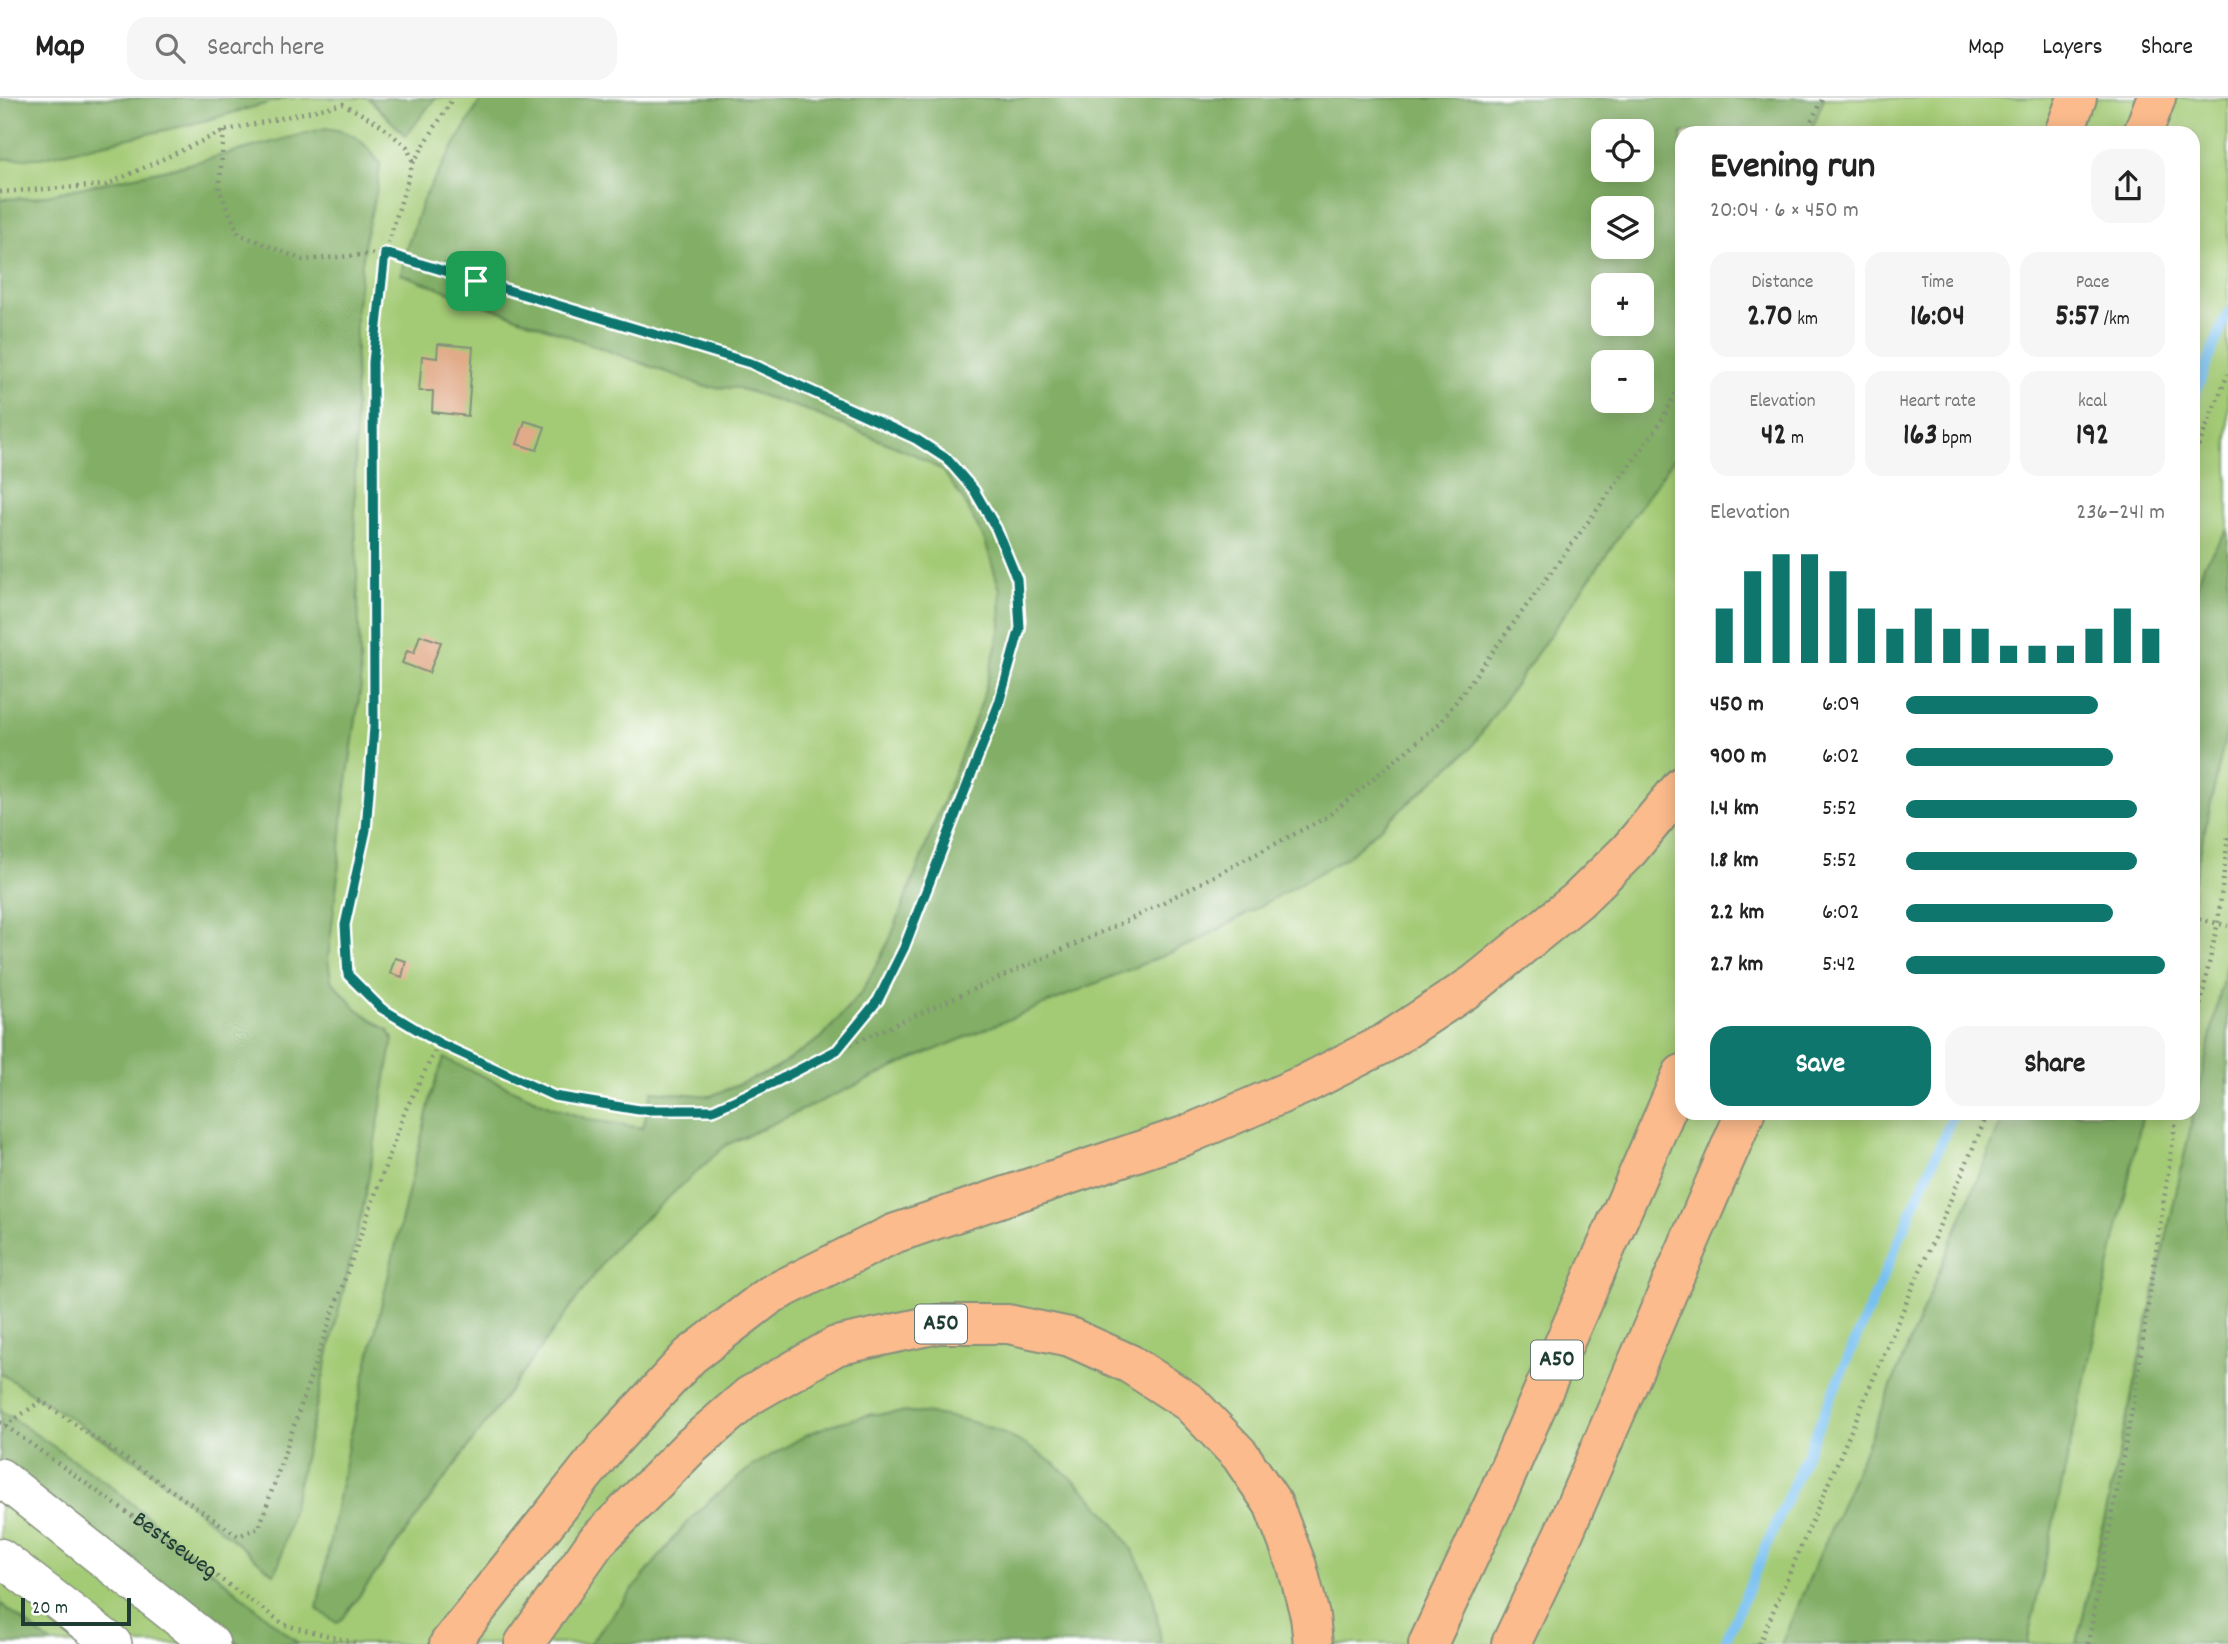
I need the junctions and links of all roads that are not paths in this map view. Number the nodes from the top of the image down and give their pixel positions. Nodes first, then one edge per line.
1 (2156, 98) edge
2 (2146, 126) edge
3 (1675, 794) edge
4 (1675, 1089) edge
5 (1742, 1120) edge
6 (0, 1477) edge
7 (0, 1557) edge
8 (113, 1644) edge
9 (211, 1644) edge
10 (449, 1644) edge
11 (524, 1644) edge
12 (1313, 1644) edge
13 (1428, 1644) edge
14 (1511, 1644) edge

1 - 2 highway
3 - 10 highway
4 - 13 highway, A50
5 - 14 highway
6 - 9 street, Bestseweg
7 - 8 street
11 - 12 highway, A50

